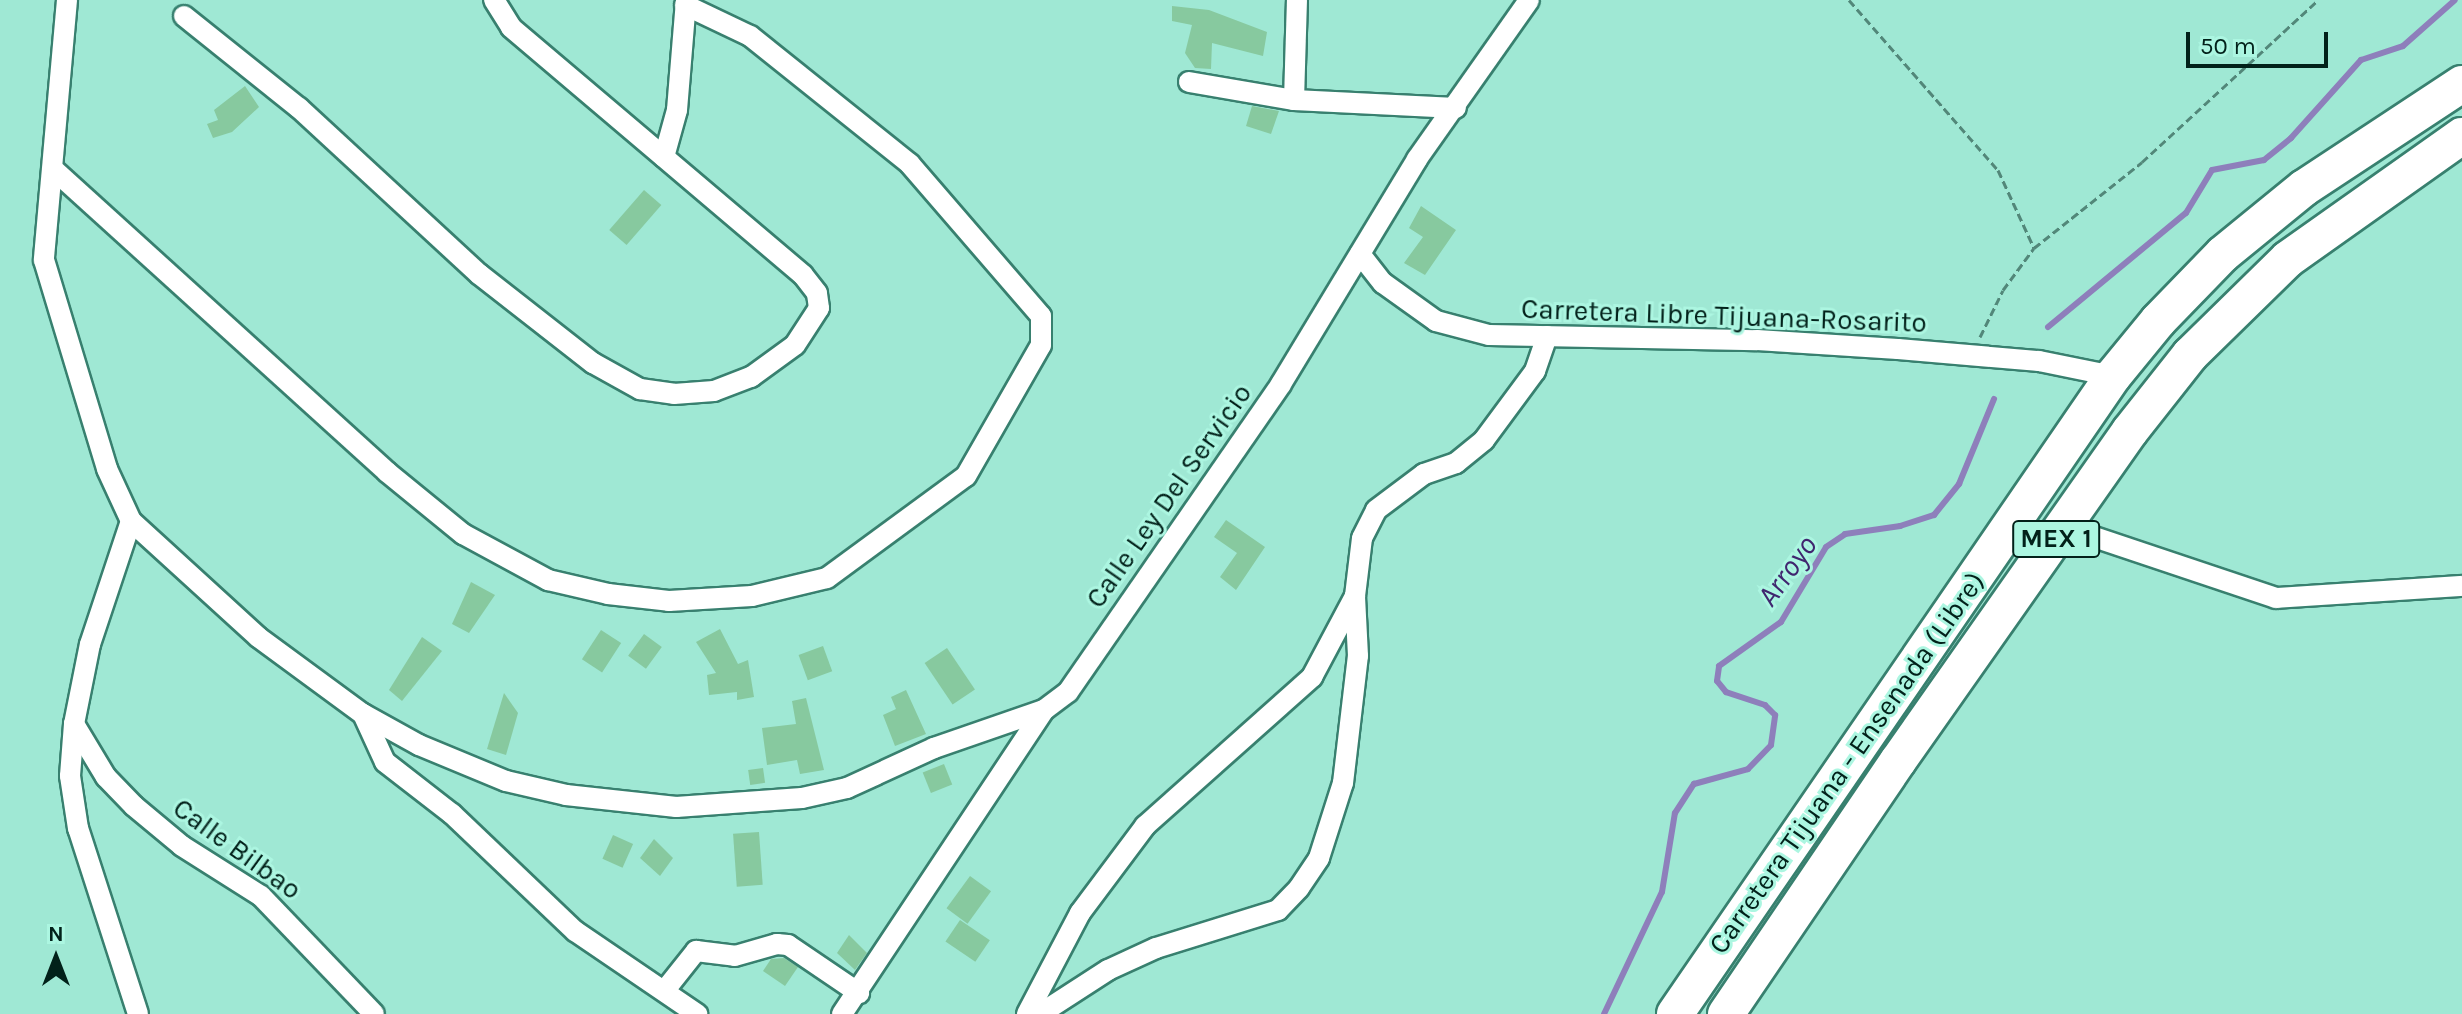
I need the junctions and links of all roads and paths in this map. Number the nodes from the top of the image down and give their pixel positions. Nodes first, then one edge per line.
1 (67, 0) edge
2 (494, 0) edge
3 (1297, 0) edge
4 (1849, 0) edge
5 (2318, 0) edge
6 (686, 2) edge
7 (1521, 6) edge
8 (184, 16) dead end
9 (1189, 82) dead end
10 (2462, 84) edge
11 (1294, 100) junction
12 (1456, 108) junction
13 (2462, 136) edge
14 (664, 157) junction
15 (53, 169) junction
16 (2034, 248) junction
17 (1360, 254) junction
18 (1547, 336) junction
19 (1971, 355) junction
20 (2113, 376) junction
21 (131, 521) junction
22 (2064, 527) junction
23 (2462, 586) edge
24 (1355, 596) junction
25 (1044, 710) junction
26 (363, 714) junction
27 (74, 724) junction
28 (665, 990) junction
29 (859, 993) junction
30 (138, 1014) edge
31 (374, 1014) edge
32 (697, 1014) edge
33 (842, 1014) edge
34 (1027, 1014) edge
35 (1040, 1014) edge
36 (1675, 1014) edge
37 (1726, 1014) edge

1 - 15 street
2 - 14 street
3 - 11 street
4 - 16 path
5 - 16 path
6 - 14 street
6 - 15 street
7 - 12 street, Calle Ley Del Servicio
8 - 14 street
9 - 11 street
10 - 20 highway, Carretera Tijuana - Ensenada (Libre) / MEX 1
11 - 12 street
12 - 17 street, Calle Ley Del Servicio
13 - 22 highway, Carretera Tijuana - Ensenada (Libre) / MEX 1
15 - 21 street
16 - 19 path
17 - 18 street, Carretera Libre Tijuana-Rosarito
17 - 25 street, Calle Ley Del Servicio
18 - 19 street, Carretera Libre Tijuana-Rosarito
18 - 24 street
19 - 20 street, Carretera Libre Tijuana-Rosarito
20 - 36 highway, Carretera Tijuana - Ensenada (Libre) / MEX 1
21 - 26 street
21 - 27 street
22 - 23 street
22 - 37 highway, Carretera Tijuana - Ensenada (Libre) / MEX 1
24 - 34 street
24 - 35 street
25 - 26 street
25 - 29 street, Calle Ley Del Servicio
26 - 28 street
27 - 30 street
27 - 31 street, Calle Bilbao
28 - 29 street
28 - 32 street
29 - 33 street, Calle Ley Del Servicio

